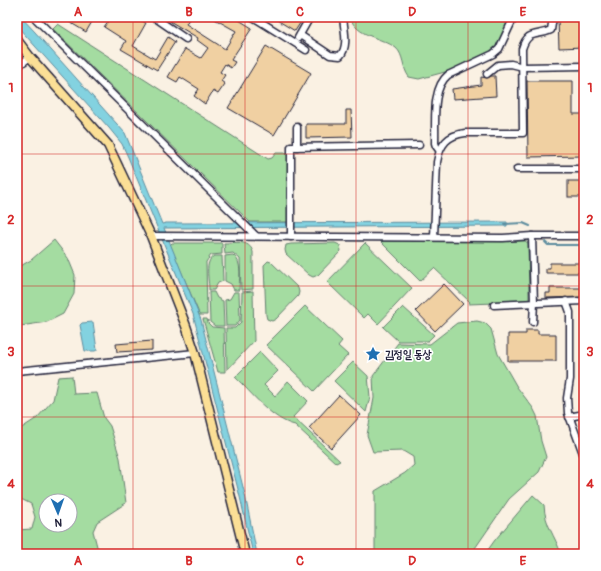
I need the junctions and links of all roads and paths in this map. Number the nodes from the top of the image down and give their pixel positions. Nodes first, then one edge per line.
1 (34, 17) edge
2 (154, 17) edge
3 (253, 17) edge
4 (310, 17) edge
5 (343, 17) edge
6 (514, 17) edge
7 (553, 17) edge
8 (300, 34) junction
9 (186, 39) dead end
10 (17, 40) edge
11 (295, 43) junction
12 (306, 50) dead end
13 (30, 57) junction
14 (17, 66) edge
15 (584, 66) edge
16 (523, 67) junction
17 (487, 74) dead end
18 (297, 126) dead end
19 (419, 145) dead end
20 (297, 147) junction
21 (439, 150) junction
22 (517, 169) dead end
23 (584, 169) edge
24 (151, 236) junction
25 (256, 236) junction
26 (532, 236) junction
27 (584, 236) edge
28 (291, 237) junction
29 (434, 237) junction
30 (566, 301) junction
31 (584, 302) edge
32 (534, 303) junction
33 (494, 305) dead end
34 (533, 322) dead end
35 (195, 353) junction
36 (17, 371) edge
37 (584, 414) edge
38 (569, 417) junction
39 (584, 456) edge
40 (245, 554) edge

1 - 25 street
2 - 9 street
3 - 11 street
4 - 8 street
5 - 8 street
6 - 21 street
7 - 16 street
8 - 11 street
10 - 13 main road
11 - 12 street
13 - 14 street
13 - 24 main road
15 - 16 street
16 - 17 street
16 - 21 street
18 - 20 street
19 - 20 street
20 - 28 street
21 - 29 street
22 - 23 street
24 - 25 street
24 - 35 main road
25 - 28 street
26 - 27 street
26 - 29 street
26 - 32 street
28 - 29 street
30 - 31 street
30 - 32 street
30 - 38 street
32 - 33 street
32 - 34 street
35 - 36 street
35 - 40 main road
37 - 38 street
38 - 39 street

